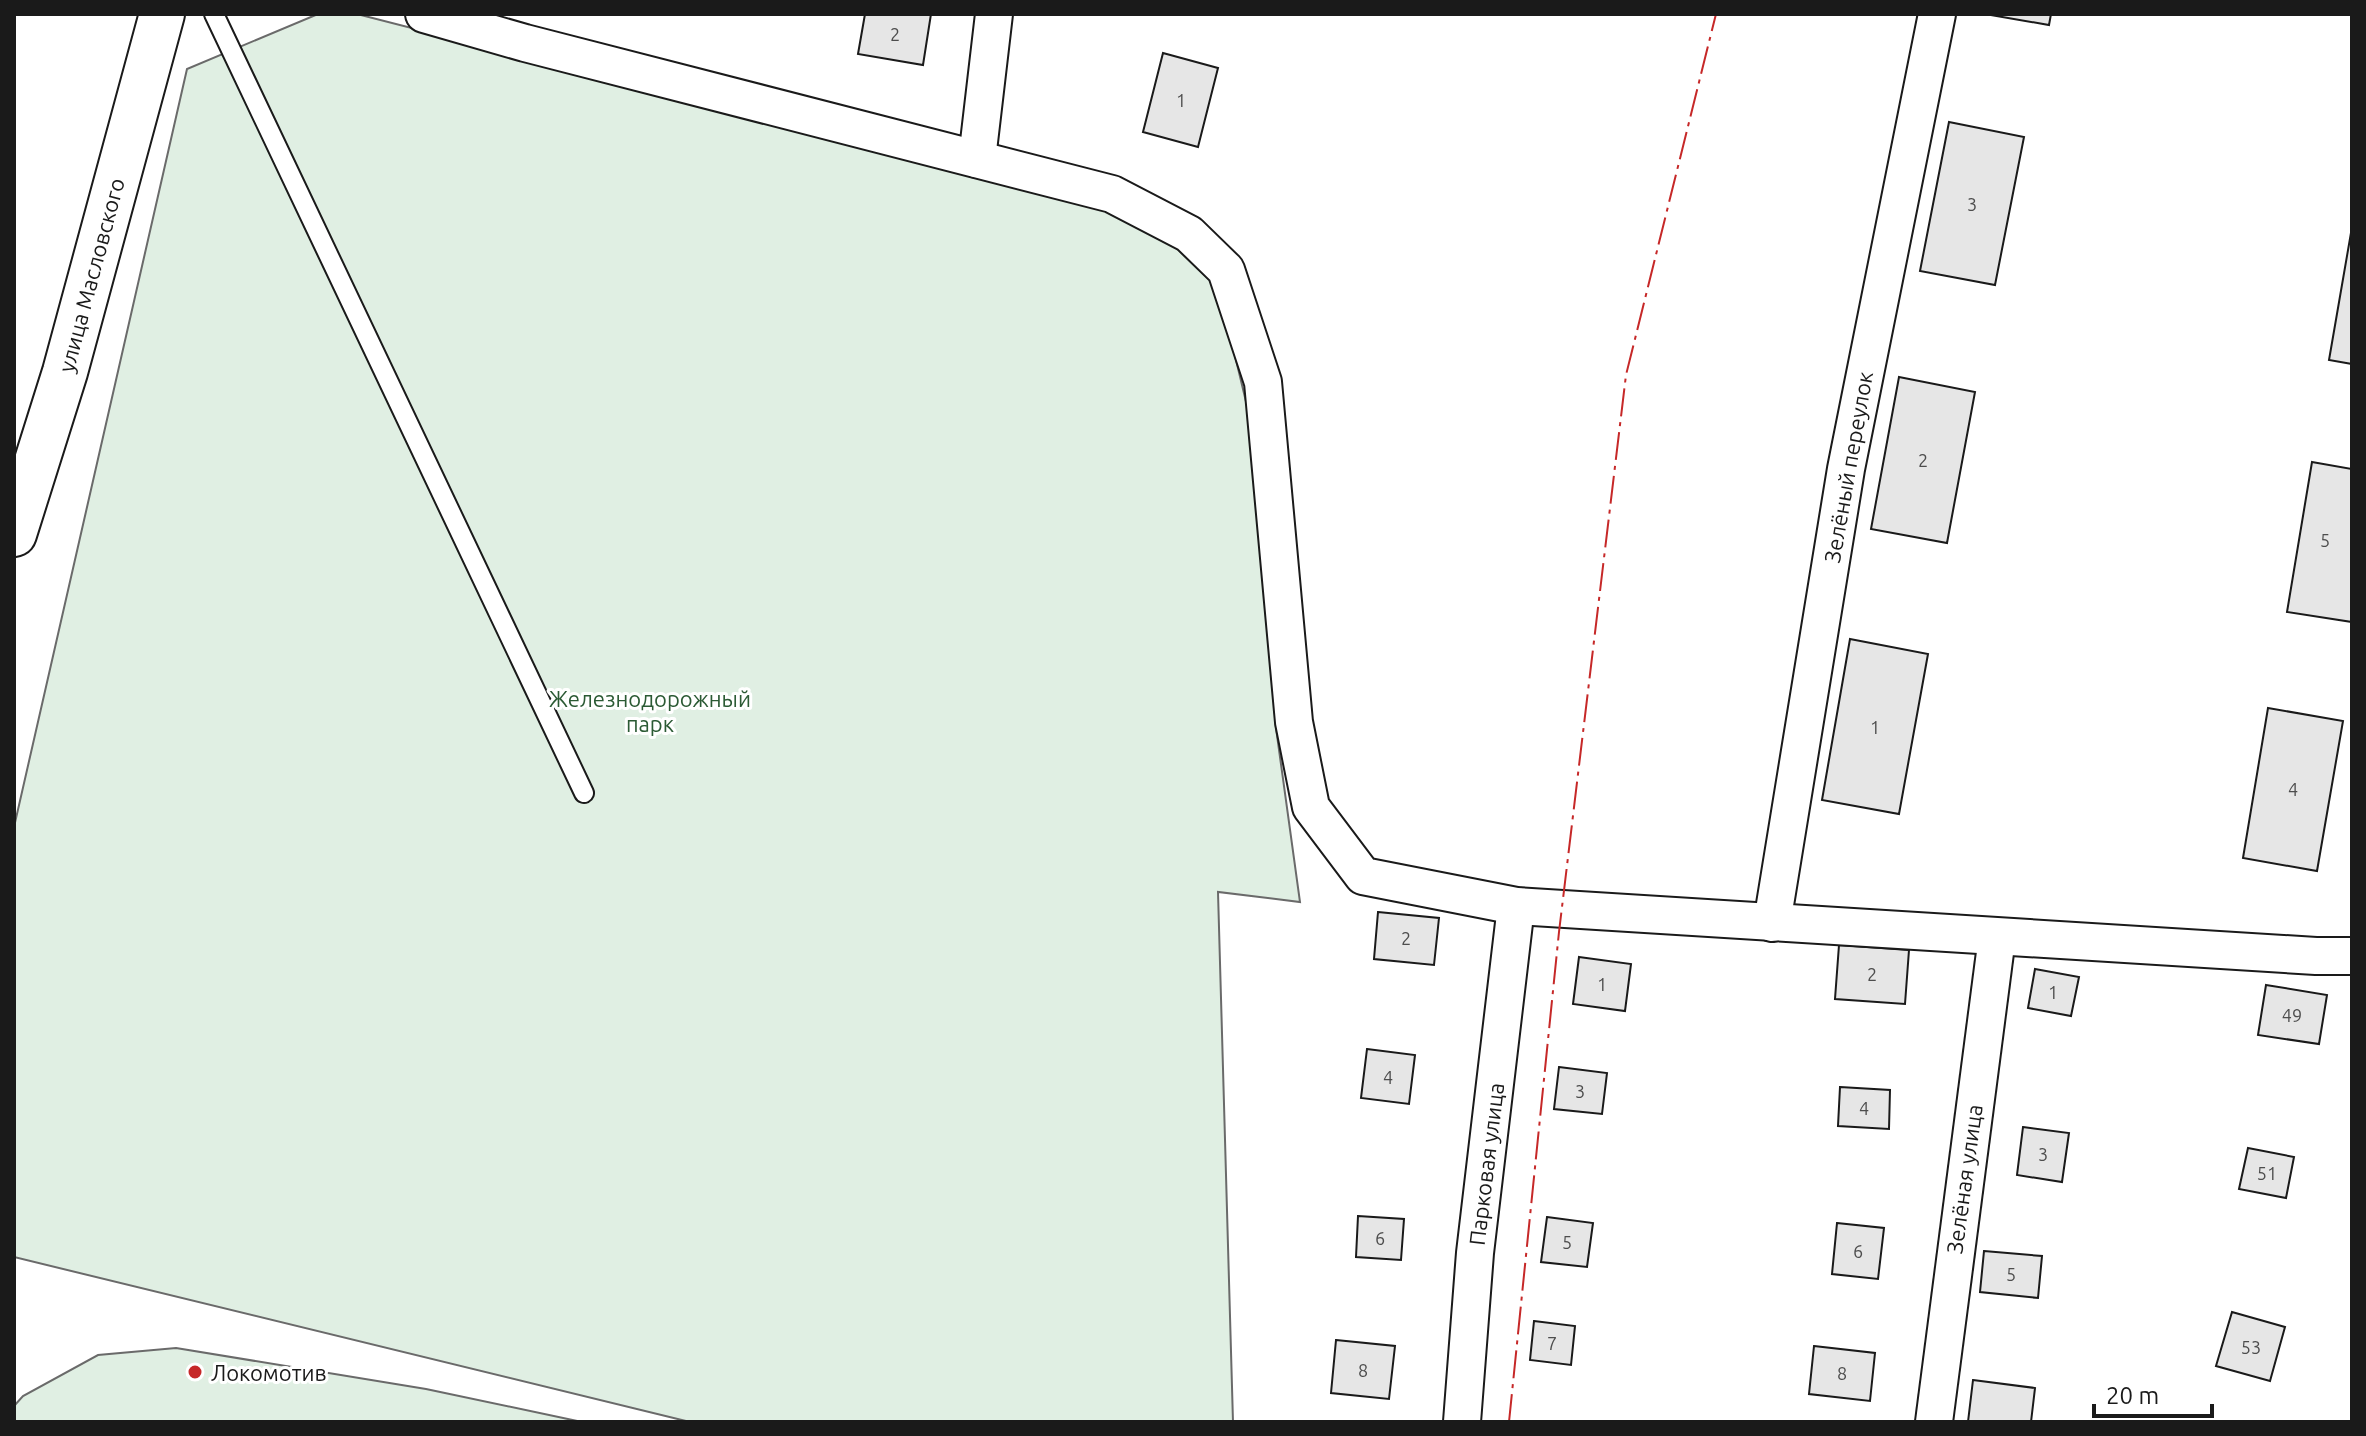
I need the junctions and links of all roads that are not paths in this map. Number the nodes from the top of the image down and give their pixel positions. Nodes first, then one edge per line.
1 (162, 14) edge
2 (214, 14) edge
3 (424, 14) edge
4 (994, 14) edge
5 (1937, 14) edge
6 (977, 159) junction
7 (14, 534) edge
8 (584, 793) dead end
9 (1516, 906) junction
10 (1772, 923) junction
11 (1997, 937) junction
12 (2352, 956) edge
13 (1462, 1422) edge
14 (1934, 1422) edge

1 - 7 street, улица Масловского
2 - 8 lane
3 - 6 street
4 - 6 street
5 - 10 street, Зелёный переулок
6 - 9 street
9 - 10 street
9 - 13 street, Парковая улица
10 - 11 street
11 - 12 street
11 - 14 street, Зелёная улица

